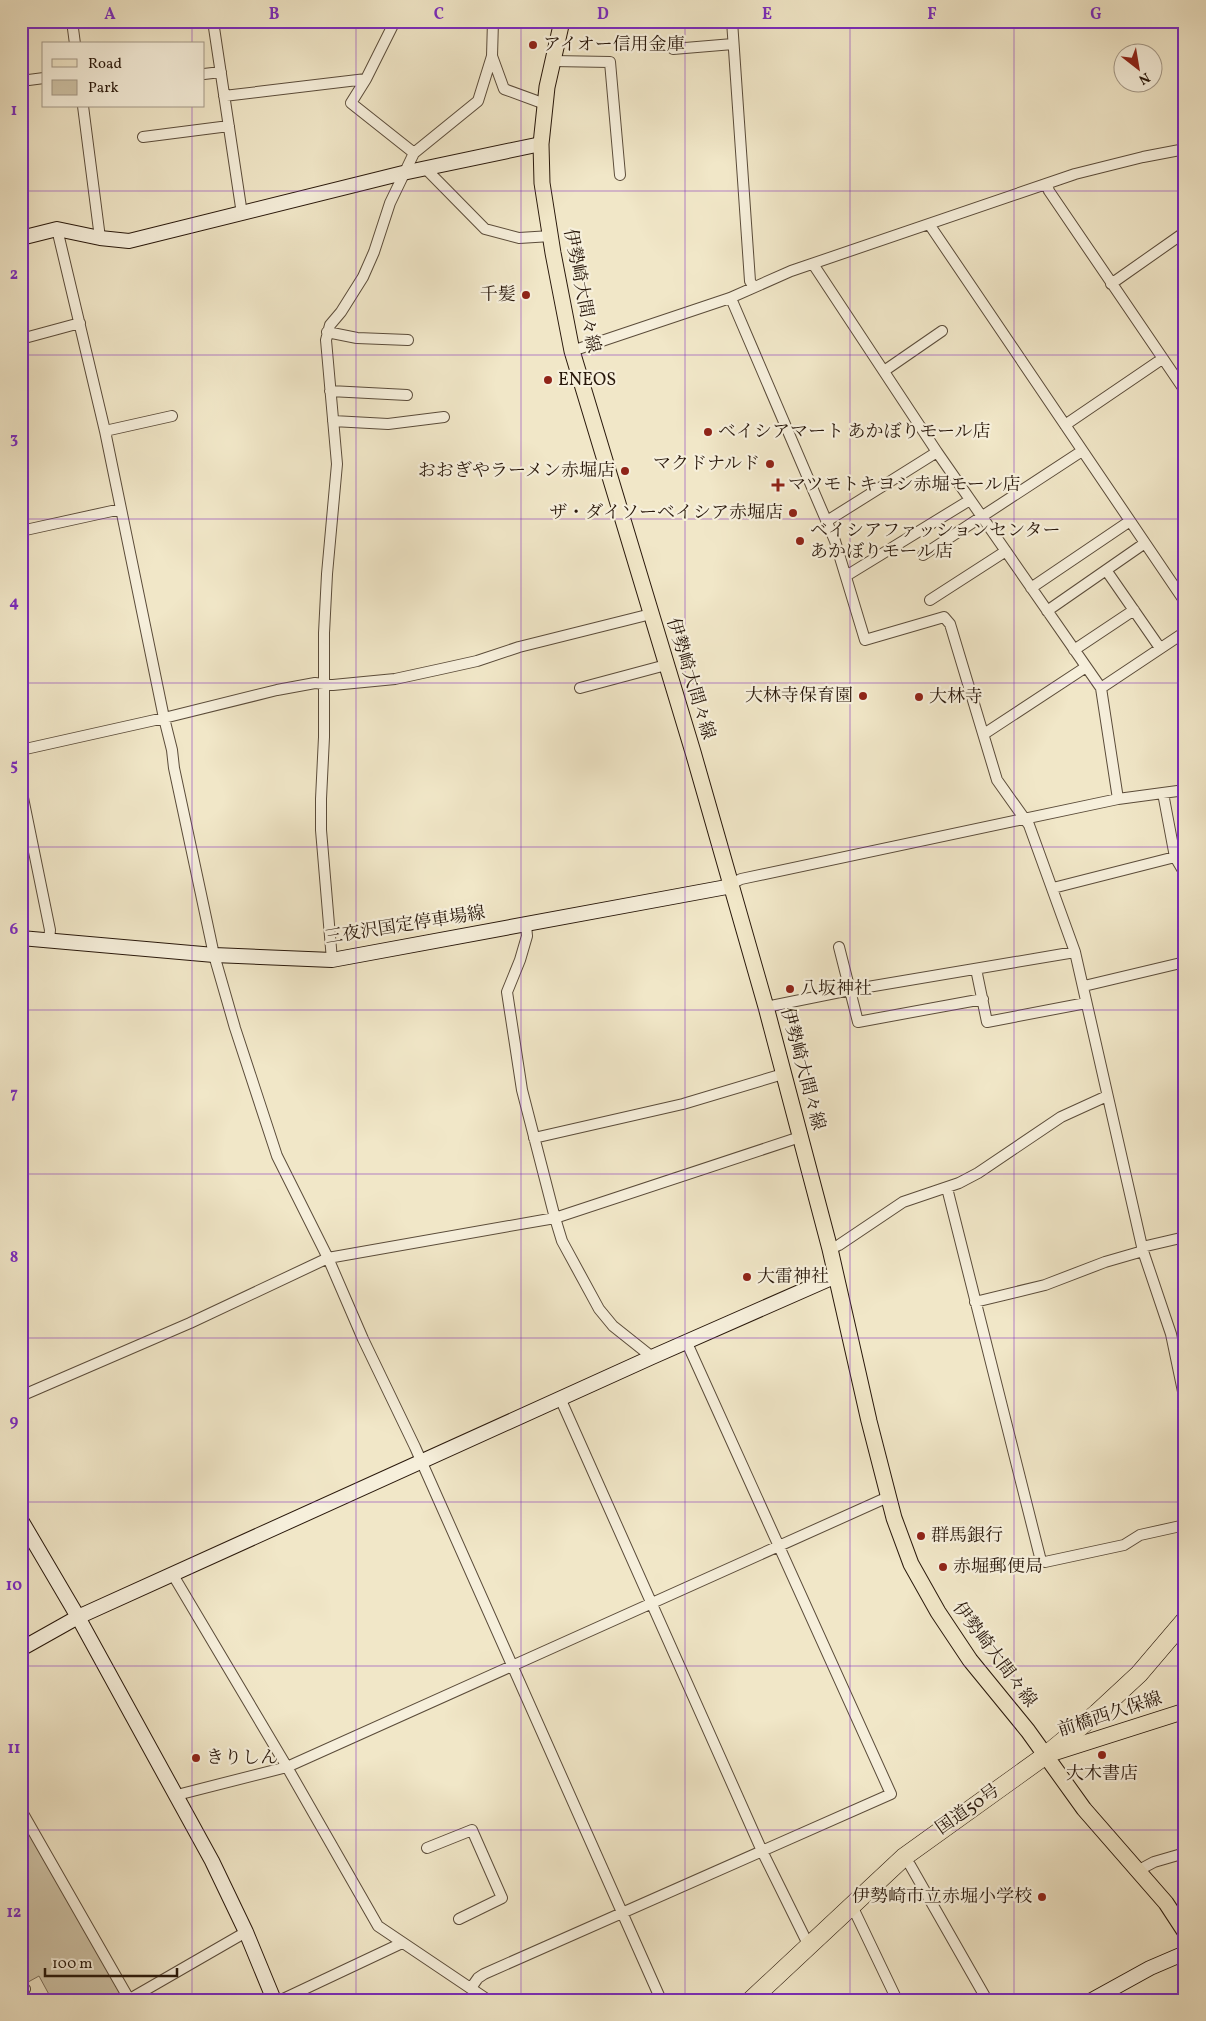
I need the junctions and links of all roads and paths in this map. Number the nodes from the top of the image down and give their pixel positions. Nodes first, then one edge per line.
1 (72, 21) edge
2 (213, 21) edge
3 (395, 21) edge
4 (493, 21) edge
5 (562, 21) edge
6 (673, 21) edge
7 (732, 21) edge
8 (670, 22) edge
9 (75, 42) edge
10 (733, 44) junction
11 (673, 49) dead end
12 (492, 56) junction
13 (553, 62) junction
14 (221, 72) junction
15 (205, 74) edge
16 (42, 78) edge
17 (366, 79) junction
18 (21, 82) edge
19 (224, 96) junction
20 (545, 104) junction
21 (83, 108) edge
22 (229, 126) junction
23 (143, 137) dead end
24 (541, 144) junction
25 (1185, 149) edge
26 (414, 153) junction
27 (425, 168) junction
28 (403, 173) junction
29 (620, 175) dead end
30 (1047, 184) junction
31 (242, 214) junction
32 (929, 224) junction
33 (57, 229) junction
34 (1185, 232) edge
35 (551, 236) junction
36 (21, 238) edge
37 (100, 238) junction
38 (813, 264) junction
39 (1111, 284) junction
40 (754, 286) junction
41 (730, 298) junction
42 (80, 324) junction
43 (942, 331) dead end
44 (327, 332) junction
45 (21, 339) edge
46 (408, 340) dead end
47 (572, 351) junction
48 (1162, 359) junction
49 (884, 371) junction
50 (1181, 376) edge
51 (330, 391) junction
52 (1185, 391) edge
53 (407, 395) dead end
54 (172, 416) dead end
55 (444, 417) dead end
56 (333, 421) junction
57 (1064, 425) junction
58 (105, 431) junction
59 (1082, 451) junction
60 (937, 452) junction
61 (970, 500) junction
62 (121, 509) junction
63 (982, 517) junction
64 (827, 521) junction
65 (1130, 521) junction
66 (21, 531) edge
67 (1145, 543) junction
68 (1006, 552) junction
69 (923, 555) dead end
70 (1106, 570) junction
71 (846, 576) junction
72 (1031, 588) junction
73 (930, 600) dead end
74 (1185, 602) edge
75 (1134, 610) junction
76 (1047, 611) junction
77 (651, 614) junction
78 (1185, 632) edge
79 (1160, 648) junction
80 (1074, 650) junction
81 (666, 665) junction
82 (1086, 667) junction
83 (323, 684) junction
84 (580, 688) dead end
85 (1102, 688) junction
86 (164, 718) junction
87 (984, 734) junction
88 (21, 750) edge
89 (21, 788) edge
90 (1185, 790) edge
91 (1163, 793) junction
92 (1118, 799) junction
93 (1026, 820) junction
94 (1175, 857) junction
95 (1185, 874) edge
96 (732, 886) junction
97 (1053, 888) junction
98 (526, 925) junction
99 (21, 938) edge
100 (49, 940) junction
101 (839, 947) dead end
102 (1075, 952) junction
103 (214, 955) junction
104 (332, 960) junction
105 (1185, 962) edge
106 (976, 969) junction
107 (1084, 986) junction
108 (850, 990) junction
109 (983, 999) junction
110 (1086, 1003) junction
111 (766, 1007) junction
112 (783, 1074) junction
113 (1107, 1096) junction
114 (800, 1137) junction
115 (534, 1138) junction
116 (947, 1188) junction
117 (555, 1218) junction
118 (1185, 1237) edge
119 (830, 1249) junction
120 (1142, 1249) junction
121 (328, 1258) junction
122 (836, 1276) junction
123 (975, 1302) junction
124 (687, 1343) junction
125 (652, 1357) junction
126 (21, 1396) edge
127 (560, 1398) junction
128 (1185, 1401) edge
129 (420, 1461) junction
130 (888, 1497) junction
131 (21, 1520) edge
132 (1185, 1525) edge
133 (779, 1546) junction
134 (173, 1575) junction
135 (653, 1602) junction
136 (78, 1617) junction
137 (1185, 1620) edge
138 (21, 1649) edge
139 (512, 1666) junction
140 (1185, 1711) edge
141 (1046, 1755) junction
142 (287, 1767) junction
143 (177, 1795) junction
144 (21, 1810) edge
145 (427, 1848) dead end
146 (762, 1851) junction
147 (1185, 1853) edge
148 (910, 1865) dead end
149 (1139, 1870) junction
150 (854, 1910) dead end
151 (624, 1914) junction
152 (459, 1919) dead end
153 (246, 1932) junction
154 (1185, 1932) edge
155 (402, 1943) junction
156 (810, 1944) junction
157 (1185, 1953) edge
158 (471, 1988) junction
159 (128, 1999) edge
160 (274, 2000) edge
161 (281, 2000) edge
162 (488, 2000) edge
163 (661, 2000) edge
164 (751, 2000) edge
165 (897, 2000) edge
166 (987, 2000) edge
167 (1092, 2000) edge

1 - 9 street
2 - 14 street
3 - 17 street
4 - 12 street
5 - 13 main road, 伊勢崎大間々線
6 - 8 street
7 - 10 street
10 - 11 street
10 - 40 street
12 - 20 street
12 - 26 street
13 - 20 main road, 伊勢崎大間々線
13 - 29 street
14 - 15 street
14 - 19 street
16 - 18 street
17 - 19 street
17 - 26 street
19 - 22 street
20 - 24 main road, 伊勢崎大間々線
21 - 37 street
22 - 23 street
22 - 31 street
24 - 27 street
24 - 35 main road, 伊勢崎大間々線
25 - 30 street
26 - 28 street
27 - 28 street
27 - 35 street
28 - 31 street
28 - 44 street
30 - 32 street
30 - 39 street
31 - 37 street
32 - 38 street
32 - 57 street
33 - 36 street
33 - 37 street
33 - 42 street
34 - 39 street
35 - 47 main road, 伊勢崎大間々線
38 - 40 street
38 - 49 street
39 - 48 street
40 - 41 street
41 - 47 street
41 - 64 street
42 - 45 street
42 - 58 street
43 - 49 street
44 - 46 street
44 - 51 street
47 - 77 main road, 伊勢崎大間々線
48 - 50 street
48 - 57 street
49 - 60 street
50 - 52 street
51 - 53 street
51 - 56 street
54 - 58 street
55 - 56 street
56 - 83 street
57 - 59 street
58 - 62 street
59 - 63 street
59 - 65 street
60 - 61 street
60 - 64 street
61 - 63 street
61 - 71 street
62 - 66 street
62 - 86 street
63 - 68 street
63 - 69 street
64 - 71 street
65 - 67 street
65 - 72 street
67 - 70 street
67 - 74 street
68 - 72 street
68 - 73 street
70 - 75 street
70 - 76 street
71 - 87 street
72 - 76 street
75 - 79 street
75 - 80 street
76 - 80 street
77 - 81 main road, 伊勢崎大間々線
77 - 83 street
78 - 79 street
79 - 85 street
80 - 82 street
81 - 84 street
81 - 96 main road, 伊勢崎大間々線
82 - 85 street
82 - 87 street
83 - 86 street
83 - 104 street
85 - 92 street
86 - 88 street
86 - 103 street
87 - 93 street
89 - 100 street
90 - 91 street
91 - 92 street
91 - 94 street
92 - 93 street
93 - 96 street
93 - 97 street
94 - 95 street
94 - 97 street
96 - 98 street, 三夜沢国定停車場線
96 - 111 main road, 伊勢崎大間々線
97 - 102 street
98 - 104 street, 三夜沢国定停車場線
98 - 115 street
99 - 100 street, 三夜沢国定停車場線
100 - 103 street, 三夜沢国定停車場線
101 - 108 street
102 - 106 street
102 - 107 street
103 - 104 street, 三夜沢国定停車場線
103 - 121 street
105 - 107 street
106 - 108 street
106 - 109 street
107 - 110 street
108 - 109 street
108 - 111 street
109 - 110 street
110 - 113 street
111 - 112 main road, 伊勢崎大間々線
112 - 114 main road, 伊勢崎大間々線
112 - 115 street
113 - 116 street
113 - 120 street
114 - 117 street
114 - 119 main road, 伊勢崎大間々線
115 - 117 street
116 - 119 street
116 - 123 street
117 - 121 street
117 - 125 street
118 - 120 street
119 - 122 main road, 伊勢崎大間々線
120 - 123 street
120 - 128 street
121 - 126 street
121 - 129 street
122 - 124 street
122 - 130 main road, 伊勢崎大間々線
123 - 132 street
124 - 125 street
124 - 133 street
125 - 127 street
127 - 129 street
127 - 135 street
129 - 134 street
129 - 139 street
130 - 133 street
130 - 141 main road, 伊勢崎大間々線
131 - 136 street
133 - 135 street
133 - 146 street
134 - 136 street
134 - 142 street
135 - 139 street
135 - 146 street
136 - 138 street
136 - 143 street
137 - 141 highway, 国道50号
139 - 142 street
139 - 151 street
140 - 141 main road, 前橋西久保線
141 - 149 main road, 伊勢崎大間々線
141 - 156 highway, 国道50号
142 - 143 street
142 - 155 street
143 - 153 street
144 - 159 street
145 - 152 street
146 - 151 street
146 - 156 street
147 - 149 street
148 - 166 street
149 - 154 main road, 伊勢崎大間々線
150 - 165 street
151 - 158 street
151 - 163 street
153 - 159 street
153 - 160 street
155 - 158 street
155 - 161 street
156 - 164 highway, 国道50号
157 - 167 street
158 - 162 street

